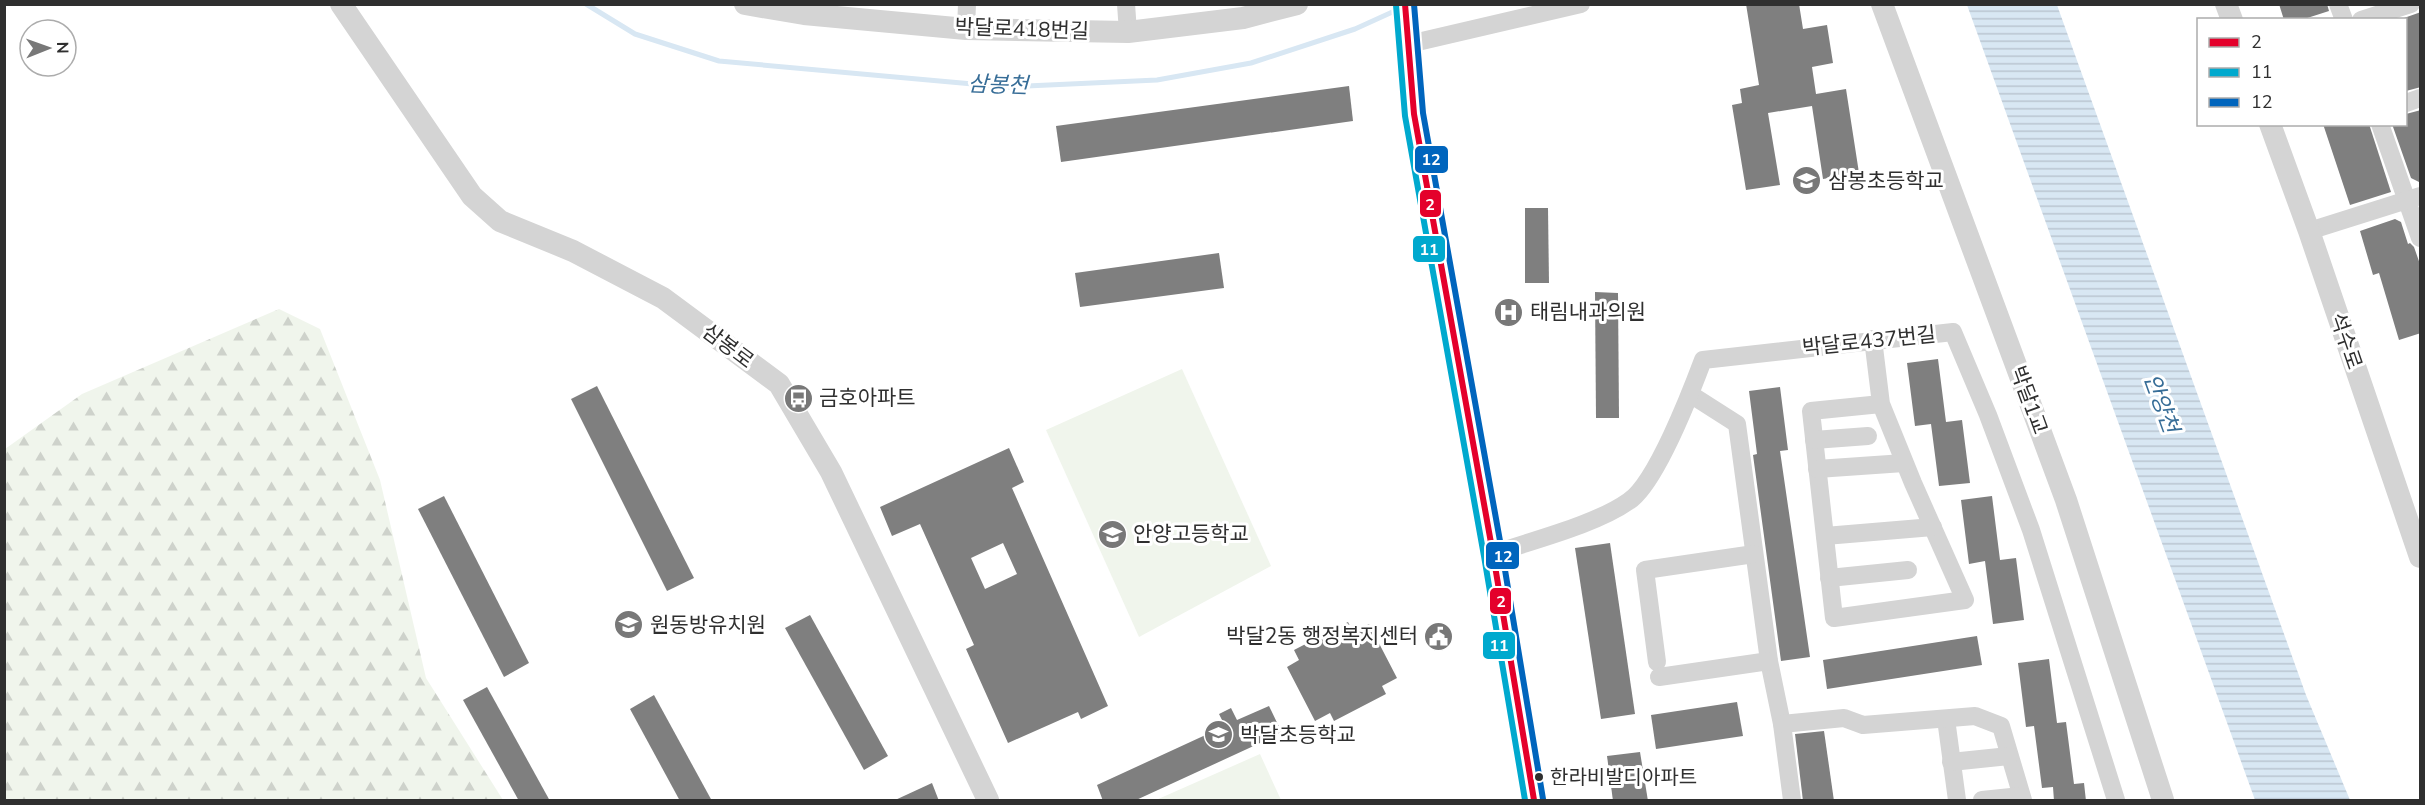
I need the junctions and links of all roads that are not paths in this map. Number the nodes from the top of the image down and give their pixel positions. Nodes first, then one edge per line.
1 (341, 4) edge
2 (745, 4) edge
3 (967, 4) edge
4 (1126, 4) edge
5 (1297, 4) edge
6 (1405, 4) edge
7 (1581, 4) edge
8 (1882, 4) edge
9 (2411, 4) edge
10 (2367, 18) edge
11 (966, 29) junction
12 (1128, 32) junction
13 (1409, 43) junction
14 (2271, 126) edge
15 (2381, 126) edge
16 (2413, 198) edge
17 (2309, 231) junction
18 (2421, 238) edge
19 (1874, 339) junction
20 (1690, 394) junction
21 (1881, 404) junction
22 (1868, 436) dead end
23 (1814, 440) junction
24 (1904, 463) junction
25 (1817, 469) junction
26 (1933, 527) junction
27 (1825, 536) junction
28 (1493, 554) junction
29 (1754, 554) junction
30 (2421, 557) edge
31 (1908, 570) dead end
32 (1829, 578) junction
33 (1769, 661) junction
34 (1946, 719) junction
35 (1782, 724) junction
36 (2009, 756) junction
37 (1952, 762) junction
38 (2022, 798) edge
39 (988, 801) edge
40 (1534, 801) edge
41 (1792, 801) edge
42 (1957, 801) edge
43 (1982, 801) edge
44 (2116, 801) edge
45 (2163, 801) edge

1 - 39 street, 삼봉로
2 - 11 street, 박달로418번길
3 - 11 street
4 - 12 street
5 - 12 street, 박달로418번길
6 - 13 street
7 - 13 street
8 - 45 street, 박달1교
9 - 10 street
11 - 12 street, 박달로418번길
13 - 28 street
14 - 17 street, 석수로
15 - 16 street
16 - 17 street
16 - 18 street
17 - 30 street, 석수로
19 - 20 street, 박달로437번길
19 - 21 street
19 - 44 street, 박달로437번길
20 - 28 street, 박달로437번길
20 - 29 street
21 - 23 street
21 - 24 street
22 - 23 street
23 - 25 street
24 - 25 street
24 - 26 street
25 - 27 street
26 - 27 street
26 - 32 street
27 - 32 street
28 - 40 street
29 - 33 street
29 - 33 street
31 - 32 street
33 - 35 street
34 - 35 street
34 - 36 street
34 - 37 street
35 - 41 street
36 - 37 street
36 - 38 street
37 - 42 street
38 - 43 street

